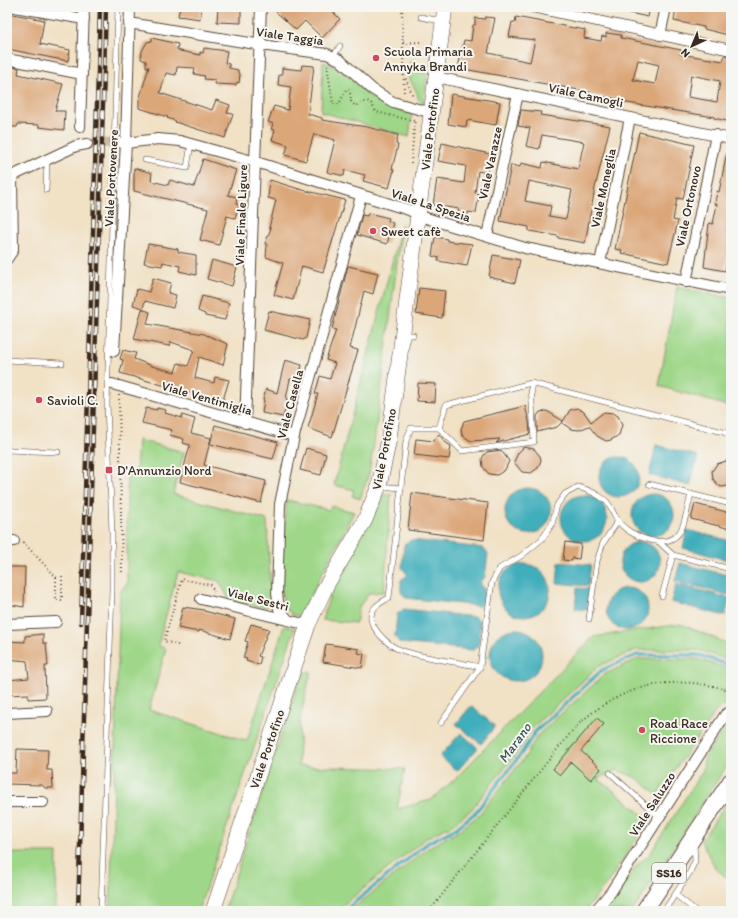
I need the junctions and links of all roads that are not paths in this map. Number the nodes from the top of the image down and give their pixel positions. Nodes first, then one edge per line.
1 (15, 7) edge
2 (84, 7) edge
3 (118, 7) edge
4 (130, 7) edge
5 (261, 7) edge
6 (533, 7) edge
7 (666, 7) edge
8 (444, 14) edge
9 (421, 17) dead end
10 (84, 19) junction
11 (129, 23) junction
12 (660, 35) junction
13 (260, 45) junction
14 (340, 46) dead end
15 (731, 50) edge
16 (330, 55) junction
17 (7, 58) edge
18 (82, 74) junction
19 (436, 78) junction
20 (518, 94) junction
21 (432, 113) junction
22 (630, 118) junction
23 (80, 127) dead end
24 (716, 136) junction
25 (731, 139) edge
26 (121, 142) junction
27 (87, 144) tunnel mouth
28 (191, 144) junction
29 (47, 160) junction
30 (145, 160) dead end
31 (256, 162) junction
32 (11, 175) edge
33 (46, 190) dead end
34 (361, 196) junction
35 (419, 215) junction
36 (487, 236) junction
37 (7, 259) edge
38 (600, 263) junction
39 (686, 282) junction
40 (731, 290) edge
41 (114, 351) dead end
42 (7, 360) edge
43 (62, 364) dead end
44 (531, 382) junction
45 (115, 385) road end
46 (245, 423) junction
47 (439, 428) junction
48 (731, 434) edge
49 (294, 436) junction
50 (7, 450) edge
51 (58, 452) dead end
52 (649, 484) dead end
53 (379, 486) junction
54 (401, 488) junction
55 (691, 494) junction
56 (731, 504) edge
57 (618, 521) junction
58 (659, 542) junction
59 (673, 555) junction
60 (731, 569) edge
61 (662, 596) dead end
62 (201, 599) dead end
63 (589, 619) dead end
64 (288, 620) junction
65 (56, 622) dead end
66 (7, 624) edge
67 (308, 625) junction
68 (480, 666) junction
69 (47, 711) dead end
70 (731, 711) edge
71 (7, 713) edge
72 (441, 723) dead end
73 (610, 773) dead end
74 (731, 781) edge
75 (7, 802) edge
76 (43, 802) dead end
77 (659, 817) junction
78 (694, 836) junction
79 (676, 895) junction
80 (101, 911) edge
81 (213, 911) edge
82 (595, 911) edge
83 (644, 911) edge
84 (664, 911) edge
85 (696, 911) edge

1 - 10 street
2 - 10 street
3 - 80 lane
4 - 11 street, Viale Portovenere
5 - 13 street, Viale Finale Ligure
6 - 12 street
7 - 12 street
8 - 9 lane
8 - 19 street, Viale Portofino
10 - 18 street
11 - 13 street, Viale Taggia
11 - 26 street, Viale Portovenere
12 - 15 street
13 - 16 street, Viale Taggia
13 - 31 street, Viale Finale Ligure
14 - 16 lane
16 - 21 street, Viale Taggia
17 - 18 street
18 - 23 street
19 - 20 street, Viale Camogli
19 - 21 street, Viale Portofino
20 - 22 street, Viale Camogli
20 - 36 street, Viale Varazze
21 - 35 street, Viale Portofino
22 - 24 street, Viale Camogli
22 - 38 street, Viale Moneglia
24 - 25 street, Viale Camogli
24 - 39 street, Viale Ortonovo
26 - 28 street, Viale La Spezia
26 - 41 street, Viale Portovenere
27 - 29 street
28 - 30 lane
28 - 31 street, Viale La Spezia
29 - 32 street
29 - 33 lane
31 - 34 street, Viale La Spezia
31 - 46 street, Viale Finale Ligure
32 - 37 street
34 - 35 street, Viale La Spezia
34 - 49 street, Viale Casella
35 - 36 street, Viale La Spezia
35 - 53 street, Viale Portofino
36 - 38 street, Viale La Spezia
38 - 39 street, Viale La Spezia
39 - 40 street, Viale La Spezia
42 - 43 lane
44 - 47 lane
44 - 47 lane
44 - 48 lane
45 - 46 street, Viale Ventimiglia
46 - 49 street, Viale Ventimiglia
47 - 54 lane
49 - 64 street, Viale Casella
50 - 51 lane
52 - 55 lane
53 - 54 lane
53 - 67 street, Viale Portofino
54 - 68 lane
55 - 56 lane
55 - 58 lane
57 - 58 lane
57 - 63 lane
57 - 68 lane
58 - 59 lane
59 - 60 lane
59 - 61 lane
62 - 64 street, Viale Sestri
64 - 67 street, Viale Sestri
65 - 66 street
67 - 81 street, Viale Portofino
68 - 72 lane
69 - 71 street
70 - 77 street, Viale Saluzzo
73 - 77 lane
74 - 78 main road, SS16
75 - 76 street
77 - 82 street, Viale Saluzzo
78 - 79 lane
78 - 83 main road, SS16
79 - 84 lane
79 - 85 lane

